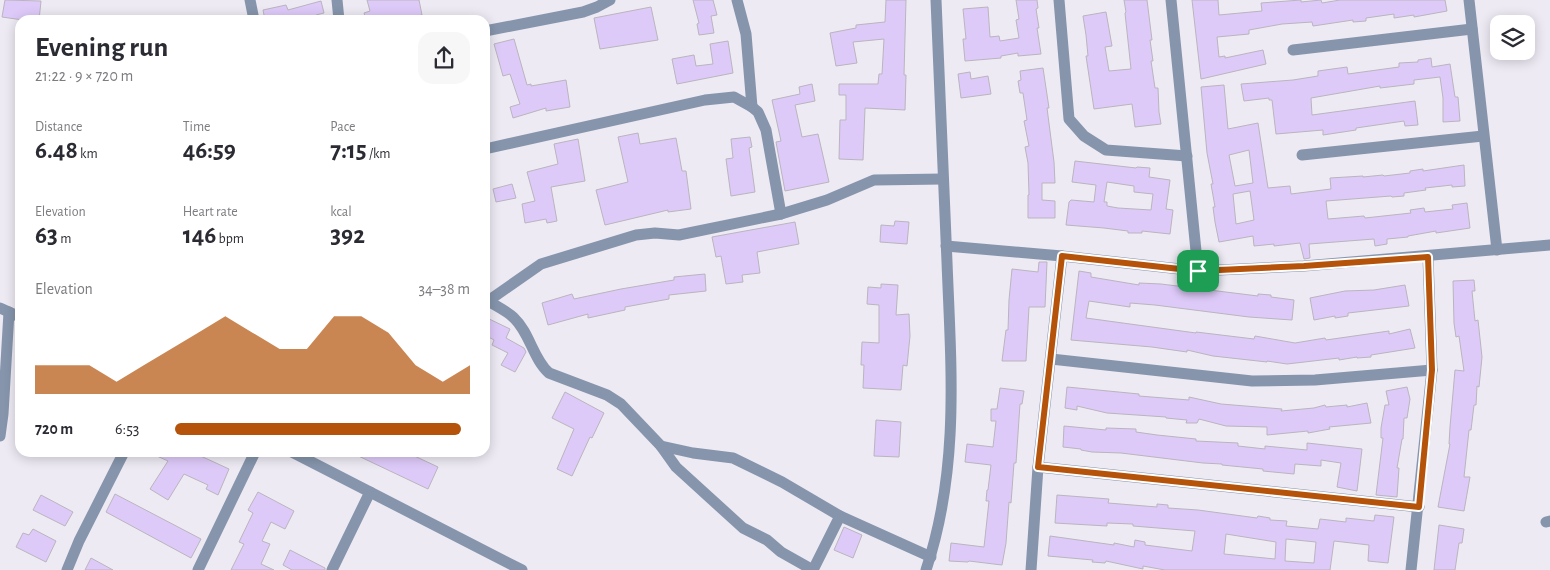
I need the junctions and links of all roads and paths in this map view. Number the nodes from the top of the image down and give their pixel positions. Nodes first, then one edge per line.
1 (250, 0) edge
2 (336, 0) edge
3 (610, 0) edge
4 (736, 0) edge
5 (936, 0) edge
6 (1059, 0) edge
7 (1171, 0) edge
8 (1469, 0) edge
9 (253, 15) edge
10 (338, 15) edge
11 (1472, 29) junction
12 (490, 30) edge
13 (1293, 50) dead end
14 (752, 107) junction
15 (1483, 136) junction
16 (490, 148) edge
17 (1302, 154) dead end
18 (1187, 156) junction
19 (943, 179) junction
20 (781, 214) junction
21 (1550, 245) edge
22 (946, 246) junction
23 (1497, 250) junction
24 (1062, 256) junction
25 (1428, 257) junction
26 (1198, 271) junction
27 (490, 297) edge
28 (490, 303) edge
29 (4, 310) edge
30 (1051, 359) junction
31 (1432, 370) junction
32 (0, 436) edge
33 (660, 446) junction
34 (121, 457) edge
35 (253, 457) edge
36 (302, 457) edge
37 (1038, 467) junction
38 (370, 492) junction
39 (1419, 507) junction
40 (840, 516) junction
41 (931, 557) junction
42 (67, 570) edge
43 (198, 570) edge
44 (332, 570) edge
45 (522, 570) edge
46 (813, 570) edge
47 (926, 570) edge
48 (1031, 570) edge
49 (1410, 570) edge

1 - 9 street
2 - 10 street
3 - 12 street
4 - 14 street
5 - 19 street
6 - 18 street
7 - 18 street
8 - 11 street
11 - 13 street
11 - 15 street
14 - 16 street
14 - 20 street
15 - 17 street
15 - 23 street
18 - 26 street
19 - 20 street
19 - 22 street
20 - 27 street
21 - 23 street
22 - 24 street
22 - 41 street
23 - 25 street
24 - 26 street
24 - 30 street
25 - 26 street
25 - 31 street
28 - 33 street
29 - 32 street
30 - 31 street
30 - 37 street
31 - 39 street
33 - 40 street
33 - 46 street
34 - 42 street
35 - 43 street
36 - 38 street
37 - 39 street
37 - 48 street
38 - 44 street
38 - 45 street
39 - 49 street
40 - 41 street
40 - 46 street
41 - 47 street

